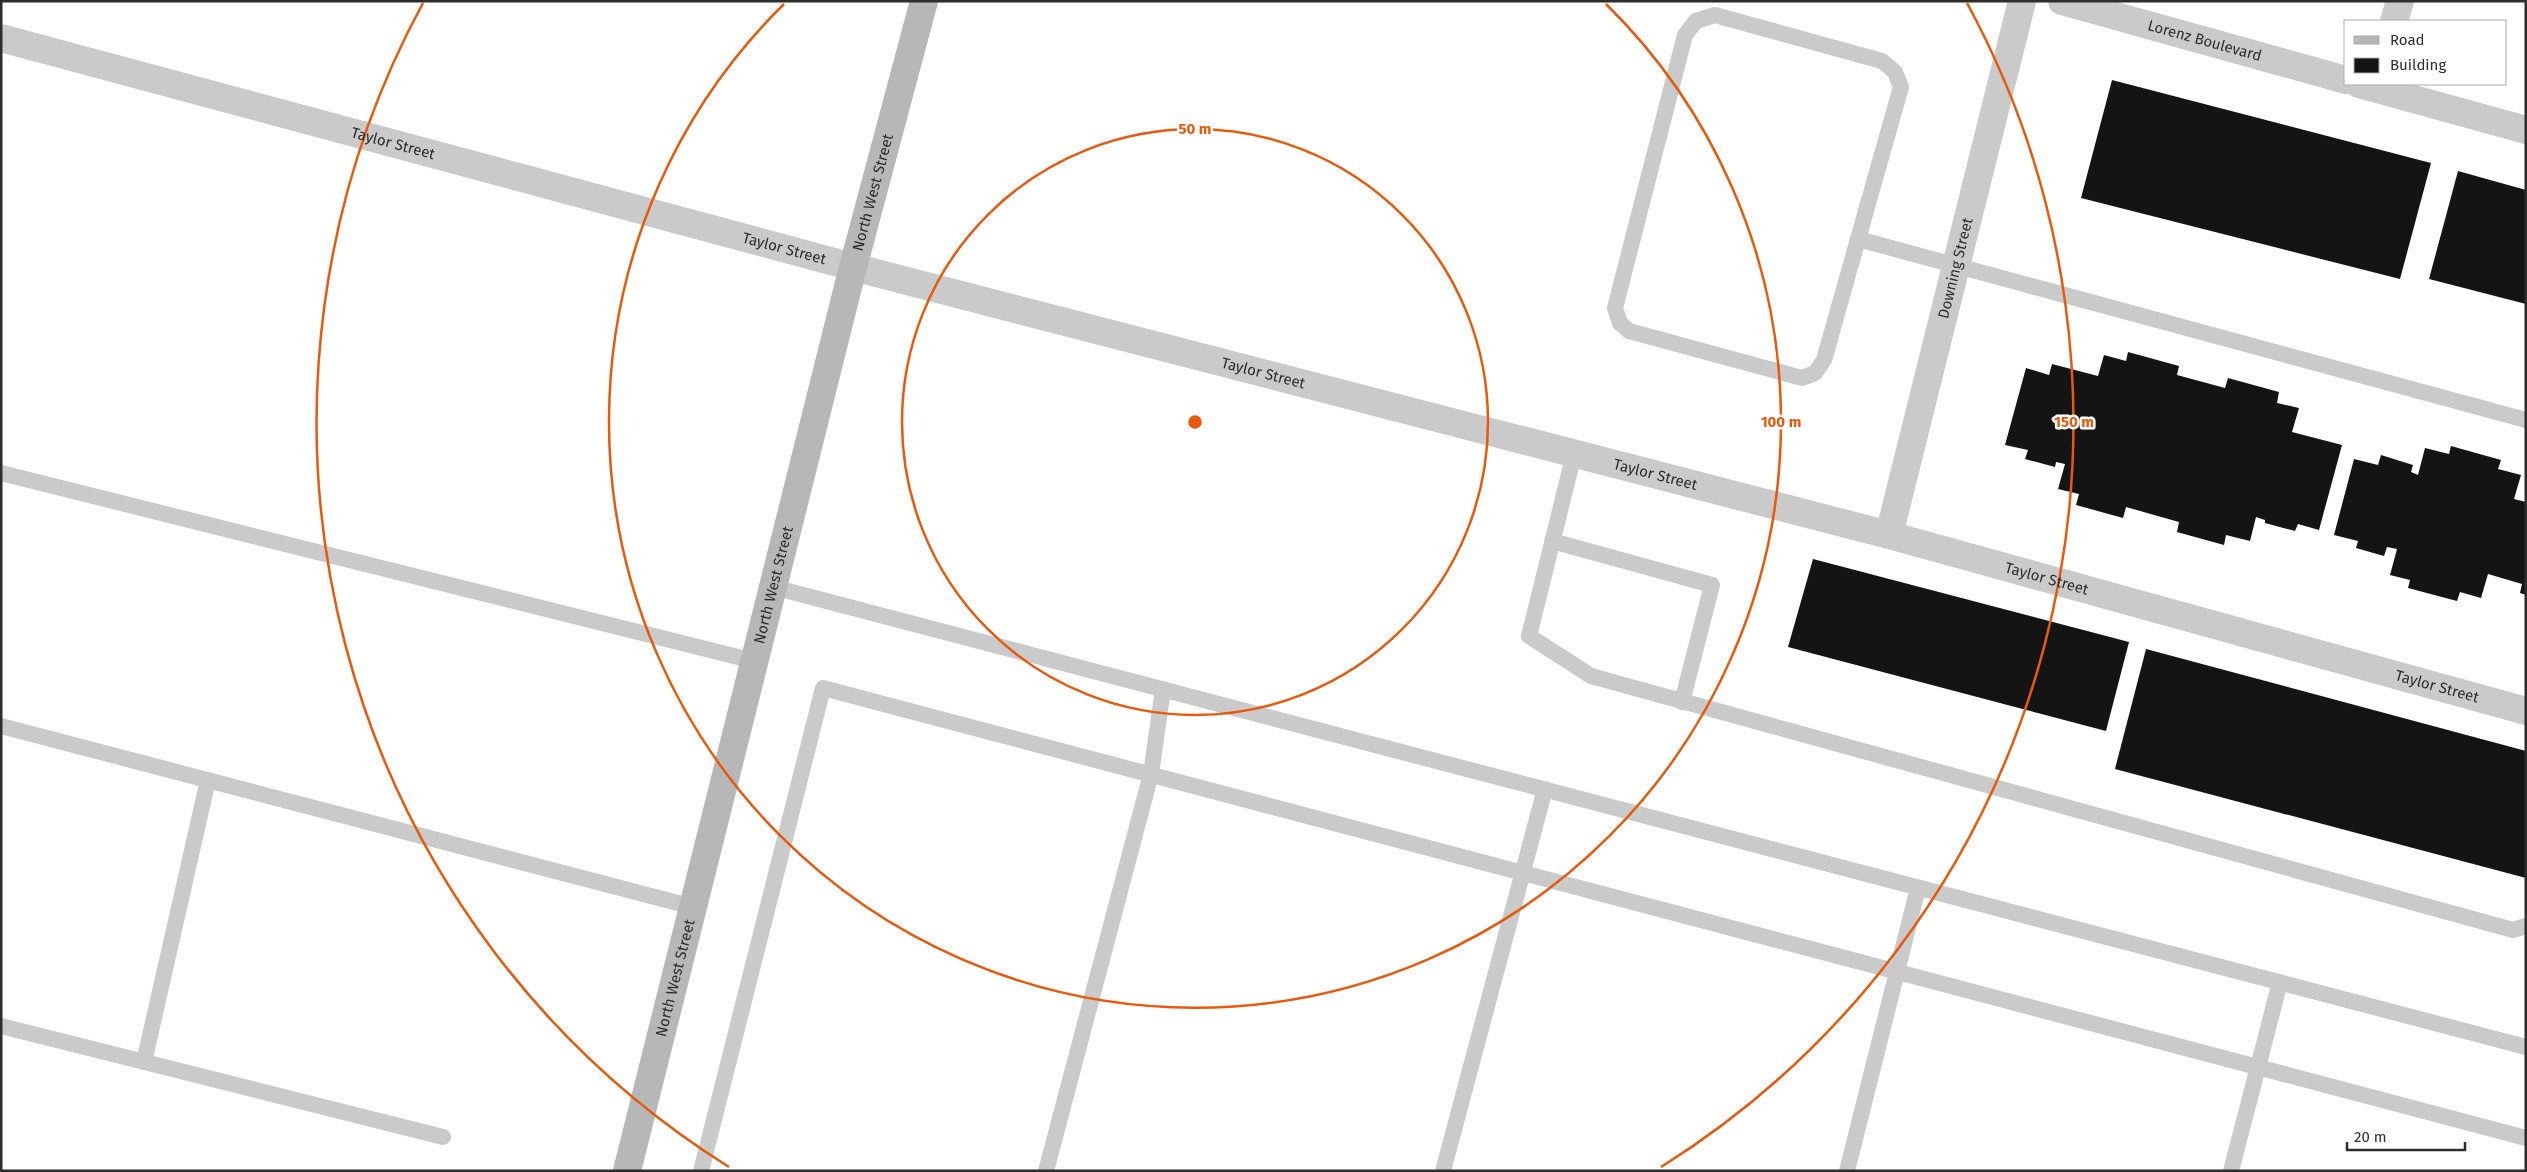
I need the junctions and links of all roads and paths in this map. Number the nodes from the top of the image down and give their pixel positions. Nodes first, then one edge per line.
1 (924, 1) edge
2 (2022, 1) edge
3 (2062, 1) edge
4 (2400, 1) edge
5 (2394, 20) edge
6 (1, 38) edge
7 (2344, 79) edge
8 (2371, 85) edge
9 (2526, 130) edge
10 (1858, 239) junction
11 (852, 267) junction
12 (1956, 267) junction
13 (2526, 420) edge
14 (1574, 454) junction
15 (1, 473) edge
16 (1889, 535) junction
17 (1552, 541) junction
18 (773, 587) junction
19 (754, 661) junction
20 (1163, 689) junction
21 (1682, 702) junction
22 (2526, 711) edge
23 (1, 726) edge
24 (1151, 774) junction
25 (208, 780) junction
26 (1544, 789) junction
27 (1522, 872) junction
28 (1918, 888) junction
29 (693, 907) junction
30 (2526, 926) edge
31 (1898, 971) junction
32 (2280, 982) junction
33 (1, 1026) edge
34 (2526, 1046) edge
35 (144, 1062) junction
36 (2258, 1066) junction
37 (443, 1137) dead end
38 (2526, 1138) edge
39 (627, 1171) edge
40 (701, 1171) edge
41 (1046, 1171) edge
42 (1443, 1171) edge
43 (1847, 1171) edge
44 (2231, 1171) edge

1 - 11 street, North West Street
2 - 12 street, Downing Street
3 - 7 street, Lorenz Boulevard
4 - 5 street
6 - 11 street, Taylor Street
8 - 9 street
10 - 10 lane
10 - 12 lane
11 - 14 street, Taylor Street
11 - 18 street, North West Street
12 - 13 lane
12 - 16 street, Downing Street
14 - 16 street, Taylor Street
14 - 17 lane
15 - 19 lane
16 - 22 street, Taylor Street
17 - 21 lane
17 - 21 lane
18 - 19 street, North West Street
18 - 20 lane
19 - 29 street, North West Street
20 - 24 lane
20 - 26 lane
21 - 30 lane
23 - 25 lane
24 - 27 lane
24 - 40 lane
24 - 41 lane
25 - 29 lane
25 - 35 lane
26 - 27 lane
26 - 28 lane
27 - 31 lane
27 - 42 lane
28 - 31 lane
28 - 32 lane
29 - 39 street, North West Street
31 - 36 lane
31 - 43 lane
32 - 34 lane
32 - 36 lane
33 - 35 lane
35 - 37 lane
36 - 38 lane
36 - 44 lane

